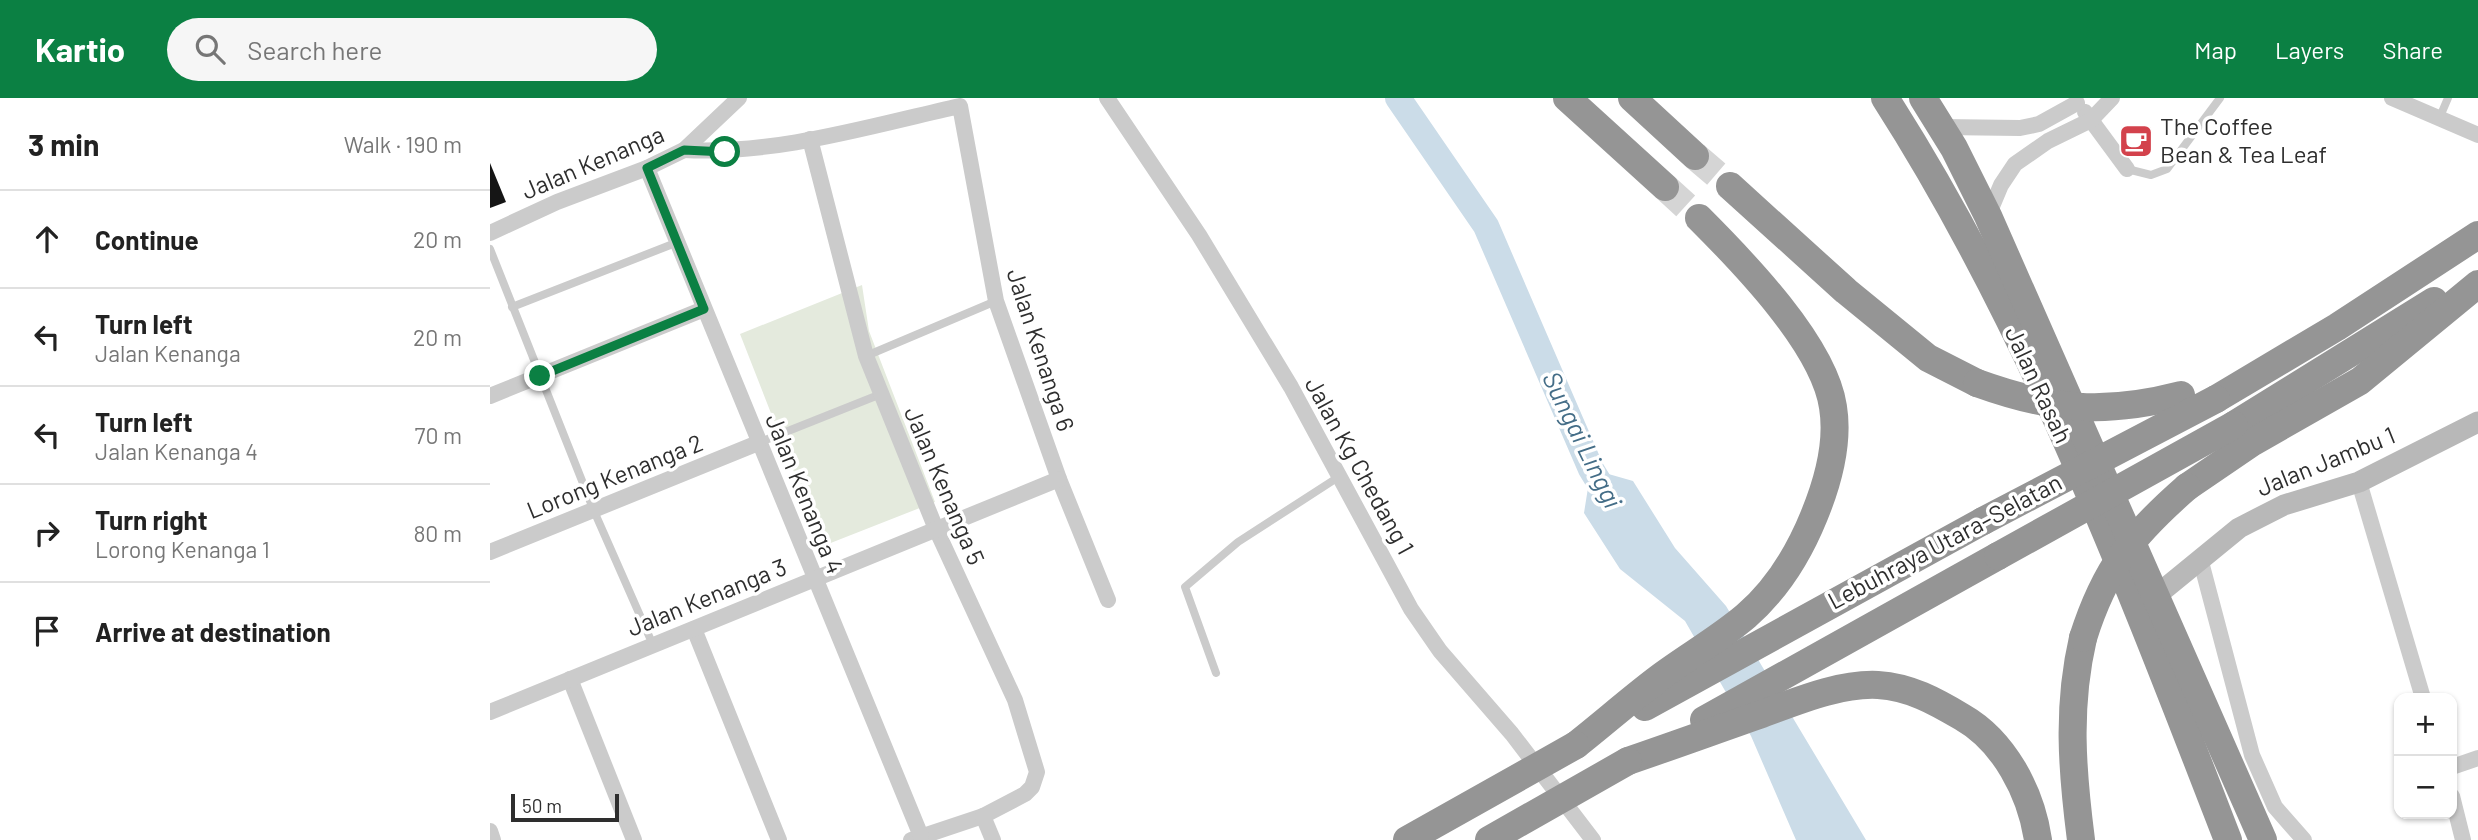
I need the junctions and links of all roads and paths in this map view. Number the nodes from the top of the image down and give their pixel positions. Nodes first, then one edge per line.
1 (739, 98) edge
2 (1107, 98) edge
3 (1567, 98) edge
4 (1632, 98) edge
5 (1885, 98) edge
6 (1923, 98) edge
7 (2112, 98) edge
8 (2220, 98) edge
9 (2392, 98) edge
10 (2448, 98) edge
11 (2074, 101) edge
12 (2439, 119) junction
13 (2091, 120) junction
14 (1942, 127) junction
15 (2478, 135) edge
16 (810, 139) junction
17 (684, 150) junction
18 (1695, 156) tunnel mouth
19 (647, 168) junction
20 (2127, 169) joint
21 (1730, 186) tunnel mouth
22 (1665, 187) tunnel mouth
23 (1987, 216) junction
24 (1699, 218) tunnel mouth
25 (490, 233) edge
26 (2478, 235) edge
27 (678, 242) junction
28 (490, 249) edge
29 (2478, 274) edge
30 (2478, 284) edge
31 (996, 301) junction
32 (512, 307) junction
33 (704, 309) junction
34 (2337, 327) junction
35 (866, 356) junction
36 (540, 376) junction
37 (881, 394) junction
38 (490, 396) edge
39 (2478, 422) edge
40 (758, 443) junction
41 (1340, 476) junction
42 (1059, 479) junction
43 (2359, 482) junction
44 (594, 511) junction
45 (936, 529) junction
46 (490, 552) edge
47 (2200, 558) junction
48 (814, 579) junction
49 (2157, 595) junction
50 (1108, 600) dead end
51 (694, 629) junction
52 (653, 645) junction
53 (1216, 673) dead end
54 (570, 679) junction
55 (2422, 693) edge
56 (490, 712) edge
57 (1577, 745) junction
58 (2478, 758) edge
59 (1628, 761) junction
60 (2457, 765) edge
61 (983, 816) junction
62 (2457, 816) edge
63 (490, 831) edge
64 (916, 838) edge
65 (494, 840) edge
66 (634, 840) edge
67 (779, 840) edge
68 (993, 840) edge
69 (1407, 840) edge
70 (1489, 840) edge
71 (1593, 840) edge
72 (2038, 840) edge
73 (2081, 840) edge
74 (2228, 840) edge
75 (2263, 840) edge
76 (2304, 840) edge
77 (2463, 840) edge

1 - 17 street, Jalan Kenanga
2 - 41 street, Jalan Kg Chedang 1
3 - 22 highway
4 - 18 highway
5 - 74 highway, Jalan Rasah
6 - 14 highway, Jalan Rasah
7 - 13 street
8 - 20 lane
9 - 12 street
10 - 12 lane
11 - 13 street
11 - 14 street
12 - 15 street
13 - 20 street
13 - 23 street
14 - 23 highway, Jalan Rasah
16 - 17 street
16 - 31 street, Jalan Kenanga 6
16 - 35 street, Jalan Kenanga 5
17 - 19 street, Jalan Kenanga
19 - 25 street, Jalan Kenanga
19 - 27 street, Jalan Kenanga 4
21 - 34 highway, bridge
23 - 49 highway, Jalan Rasah
24 - 57 highway
26 - 34 highway, Lebuhraya Utara–Selatan
27 - 32 lane
27 - 33 street, Jalan Kenanga 4
28 - 32 lane
29 - 59 highway, Lebuhraya Utara–Selatan, bridge
30 - 73 highway, bridge
31 - 35 lane
31 - 42 street, Jalan Kenanga 6
32 - 36 lane
33 - 36 street
33 - 40 street, Jalan Kenanga 4
34 - 57 highway, Lebuhraya Utara–Selatan, bridge
35 - 37 street, Jalan Kenanga 5
36 - 38 street
36 - 44 lane
37 - 40 lane
37 - 45 street, Jalan Kenanga 5
39 - 43 street, Jalan Jambu 1
40 - 44 street, Lorong Kenanga 2
40 - 48 street, Jalan Kenanga 4
41 - 53 lane
41 - 71 street, Jalan Kg Chedang 1
42 - 45 street, Jalan Kenanga 3
42 - 50 street, Jalan Kenanga 6
43 - 47 street, Jalan Jambu 1
43 - 55 street
44 - 46 street, Lorong Kenanga 2
44 - 52 lane
45 - 48 street, Jalan Kenanga 3
45 - 61 street, Jalan Kenanga 5
47 - 49 street, Jalan Jambu 1
47 - 76 street
48 - 51 street, Jalan Kenanga 3
48 - 64 street, Jalan Kenanga 4
49 - 75 highway, Jalan Rasah
51 - 52 street, Jalan Kenanga 3
51 - 67 street
52 - 54 street, Jalan Kenanga 3
54 - 56 street, Jalan Kenanga 3
54 - 66 street
57 - 69 highway, Lebuhraya Utara–Selatan, bridge
58 - 60 street
59 - 70 highway, Lebuhraya Utara–Selatan, bridge
59 - 72 highway
61 - 64 street, Jalan Kenanga 5
61 - 68 street
62 - 77 street
63 - 65 street

